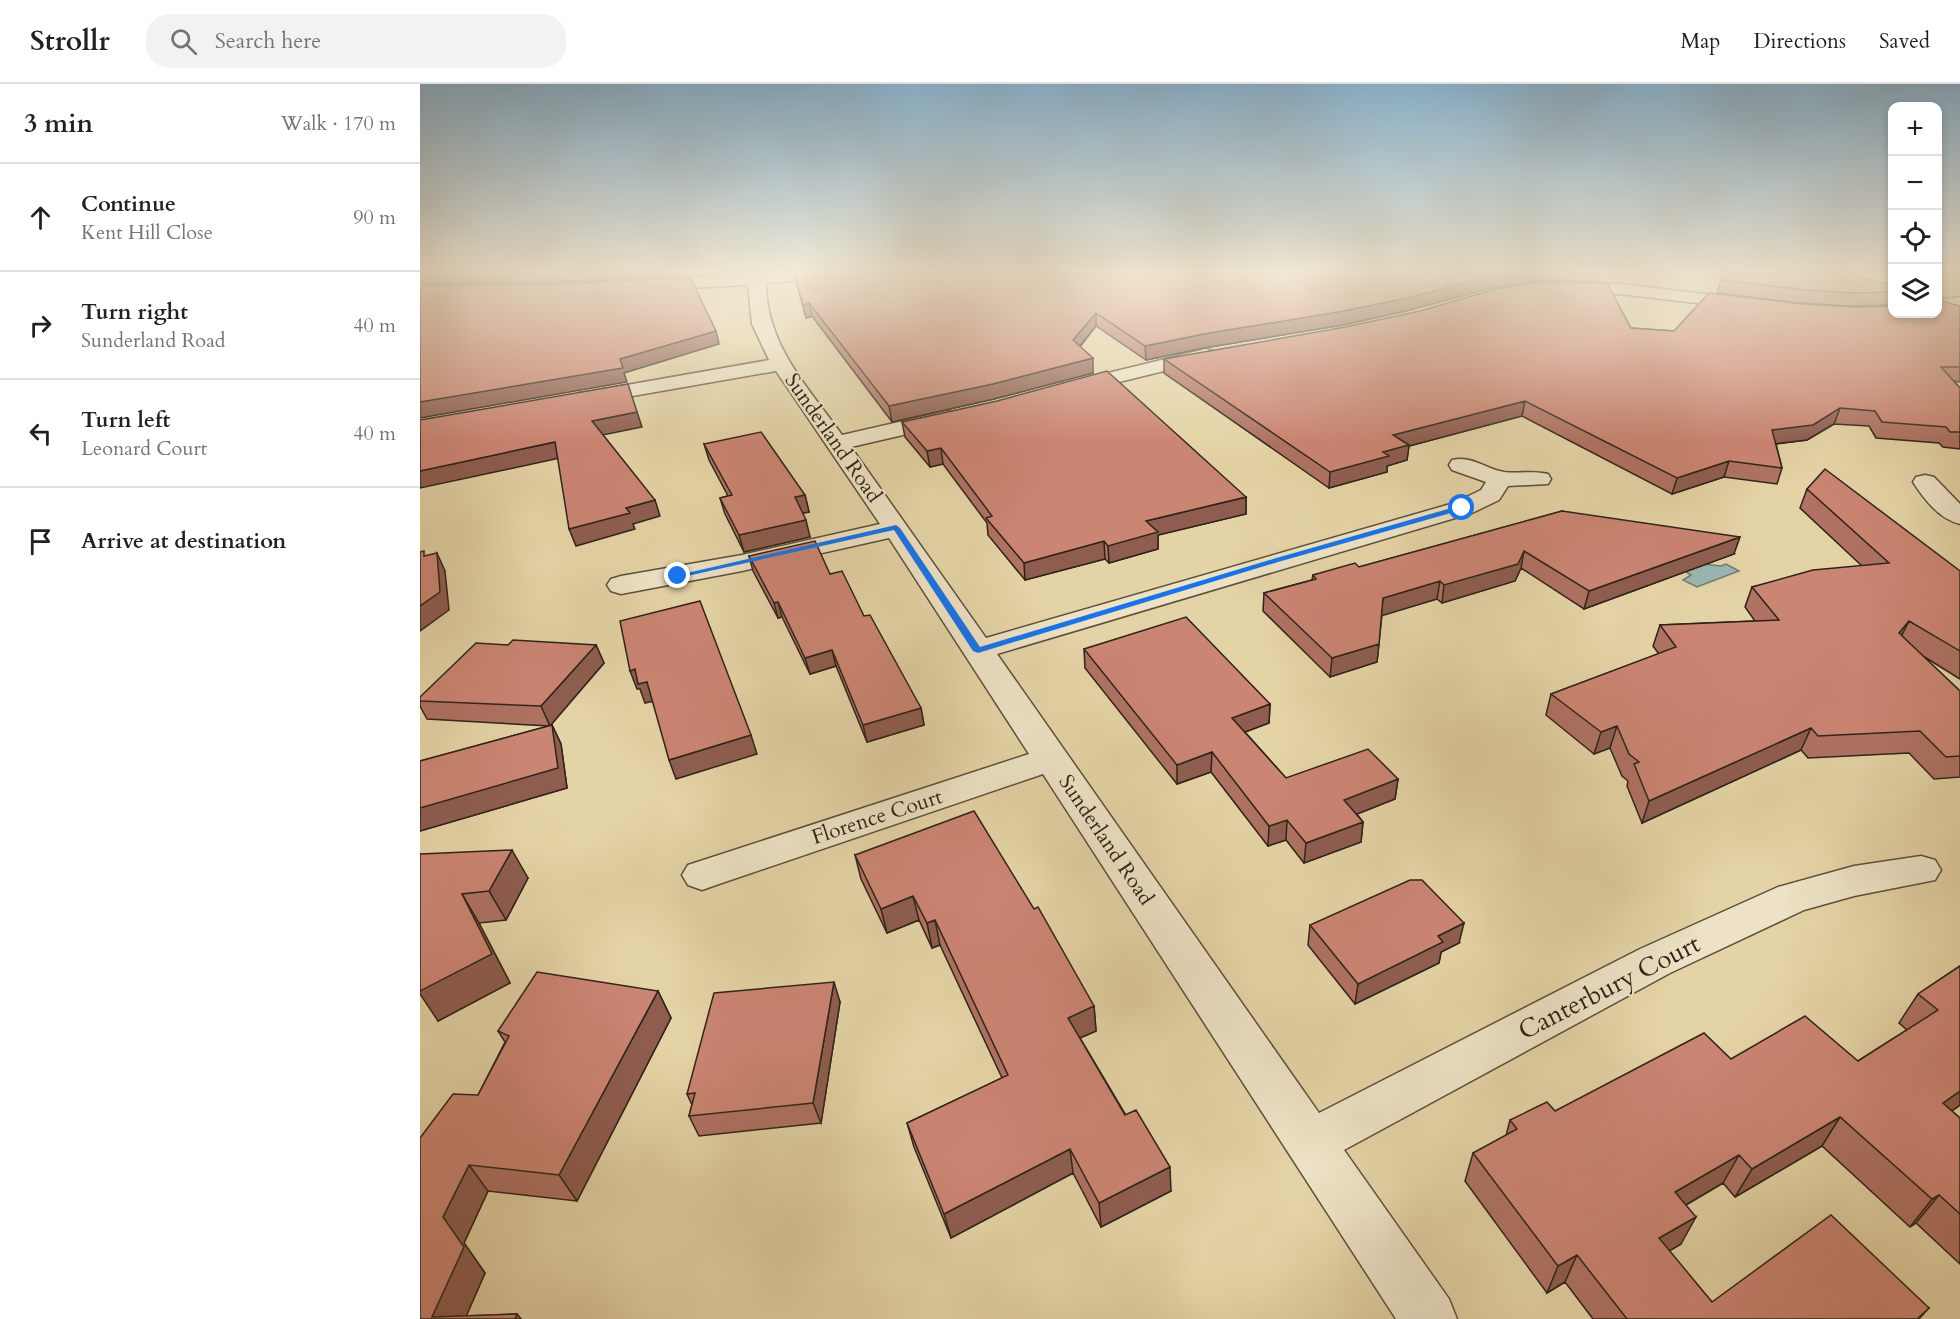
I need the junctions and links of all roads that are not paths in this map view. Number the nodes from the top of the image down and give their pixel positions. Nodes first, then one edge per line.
1 (762, 328) edge
2 (1227, 352) edge
3 (781, 364) junction
4 (1050, 393) edge
5 (561, 403) edge
6 (965, 414) edge
7 (836, 443) junction
8 (1461, 465) dead end
9 (1501, 479) junction
10 (1539, 479) dead end
11 (1925, 482) dead end
12 (1960, 516) edge
13 (896, 528) junction
14 (621, 585) dead end
15 (978, 651) junction
16 (1051, 759) junction
17 (1921, 870) dead end
18 (702, 875) dead end
19 (1311, 1142) junction
20 (1429, 1319) edge

1 - 3 street, Sunderland Road
2 - 4 street
3 - 5 street, Sunderland Road
3 - 7 street, Sunderland Road
6 - 7 street
7 - 13 street, Sunderland Road
8 - 9 street
9 - 10 street
9 - 15 street
11 - 12 street
13 - 14 street
13 - 15 street, Sunderland Road
15 - 16 street, Sunderland Road
16 - 18 street, Florence Court
16 - 19 street, Sunderland Road
17 - 19 street, Canterbury Court
19 - 20 street, Sunderland Road

